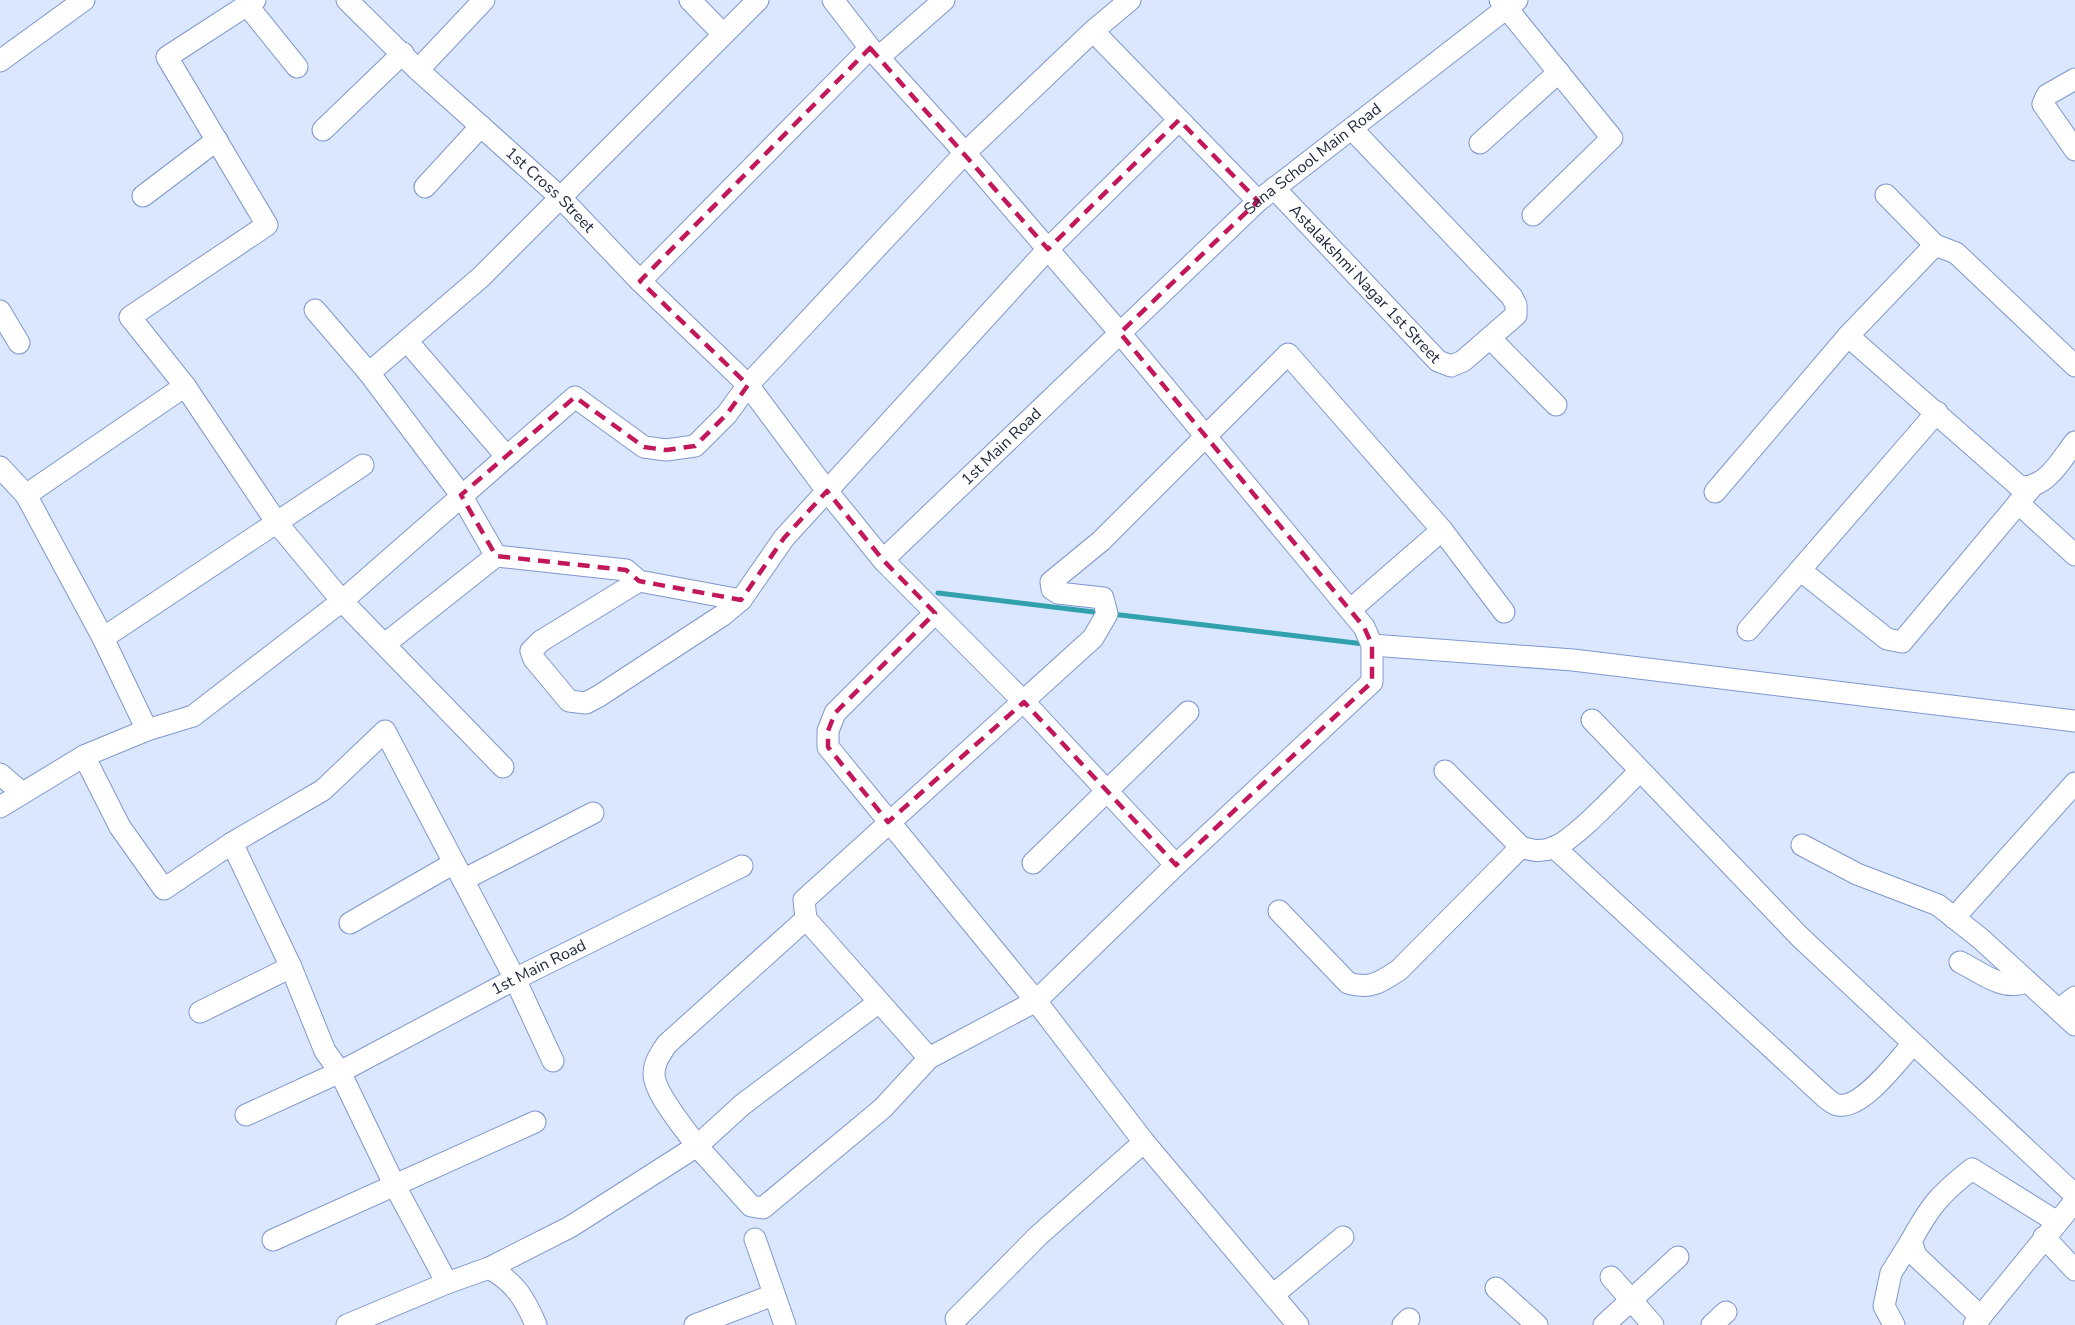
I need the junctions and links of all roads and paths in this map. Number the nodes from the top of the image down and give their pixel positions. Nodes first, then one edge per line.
1 (84, 0) edge
2 (347, 0) edge
3 (484, 0) edge
4 (690, 0) edge
5 (758, 0) edge
6 (833, 0) edge
7 (944, 0) edge
8 (1130, 0) edge
9 (251, 3) edge
10 (1508, 3) edge
11 (1093, 31) junction
12 (723, 34) junction
13 (874, 52) junction
14 (404, 53) junction
15 (0, 61) edge
16 (297, 67) dead end
17 (418, 70) junction
18 (1559, 72) junction
19 (2075, 79) edge
20 (1179, 120) junction
21 (481, 126) junction
22 (1352, 129) junction
23 (323, 130) dead end
24 (217, 140) junction
25 (1479, 143) dead end
26 (2075, 150) edge
27 (965, 153) junction
28 (425, 187) dead end
29 (1275, 188) junction
30 (1886, 195) dead end
31 (143, 196) dead end
32 (560, 197) junction
33 (1258, 201) junction
34 (1533, 215) dead end
35 (1935, 246) junction
36 (1048, 249) junction
37 (640, 281) junction
38 (315, 310) dead end
39 (0, 311) edge
40 (1120, 333) junction
41 (1848, 336) junction
42 (1491, 339) junction
43 (407, 341) junction
44 (19, 343) dead end
45 (2075, 366) edge
46 (369, 373) junction
47 (185, 386) junction
48 (748, 386) junction
49 (1556, 405) dead end
50 (1937, 412) junction
51 (1206, 437) junction
52 (2075, 442) edge
53 (506, 456) junction
54 (363, 465) dead end
55 (0, 467) edge
56 (827, 492) junction
57 (1715, 492) dead end
58 (26, 495) junction
59 (461, 495) junction
60 (2024, 495) junction
61 (277, 523) junction
62 (1442, 530) junction
63 (2075, 555) edge
64 (496, 556) junction
65 (883, 560) junction
66 (1800, 570) junction
67 (639, 581) junction
68 (741, 600) junction
69 (342, 601) junction
70 (1350, 610) junction
71 (1504, 612) dead end
72 (935, 613) junction
73 (1748, 630) dead end
74 (103, 638) junction
75 (385, 644) junction
76 (1372, 645) junction
77 (1024, 702) junction
78 (1188, 712) dead end
79 (1592, 720) dead end
80 (2075, 721) edge
81 (147, 730) junction
82 (84, 756) junction
83 (503, 766) dead end
84 (1445, 771) dead end
85 (1640, 771) junction
86 (0, 774) edge
87 (2075, 783) edge
88 (1106, 792) junction
89 (22, 793) junction
90 (0, 807) edge
91 (593, 813) dead end
92 (888, 822) junction
93 (232, 843) junction
94 (1802, 845) dead end
95 (1521, 847) junction
96 (1554, 847) junction
97 (1033, 863) dead end
98 (1176, 865) junction
99 (742, 866) dead end
100 (459, 872) junction
101 (1279, 911) dead end
102 (1954, 918) junction
103 (806, 919) junction
104 (350, 922) dead end
105 (1960, 962) dead end
106 (291, 967) junction
107 (515, 979) junction
108 (2027, 981) junction
109 (2075, 997) edge
110 (1036, 1001) junction
111 (879, 1002) junction
112 (2059, 1010) junction
113 (200, 1012) dead end
114 (2075, 1025) edge
115 (1913, 1044) junction
116 (929, 1058) junction
117 (553, 1061) dead end
118 (340, 1072) junction
119 (246, 1115) dead end
120 (535, 1122) dead end
121 (1144, 1142) junction
122 (697, 1146) junction
123 (394, 1184) junction
124 (2075, 1195) edge
125 (2075, 1201) edge
126 (2050, 1229) junction
127 (1342, 1237) dead end
128 (755, 1239) dead end
129 (273, 1240) dead end
130 (1911, 1241) junction
131 (1678, 1257) dead end
132 (489, 1268) junction
133 (2075, 1270) edge
134 (1611, 1277) dead end
135 (447, 1283) junction
136 (1496, 1288) dead end
137 (773, 1294) junction
138 (1273, 1295) junction
139 (1631, 1300) junction
140 (956, 1319) dead end
141 (1978, 1321) edge
142 (347, 1325) edge
143 (536, 1325) edge
144 (694, 1325) edge
145 (785, 1325) edge
146 (1298, 1325) edge
147 (1538, 1325) edge
148 (1604, 1325) edge
149 (1653, 1325) edge
150 (1894, 1325) edge

1 - 15 street
2 - 14 street, 1st Cross Street
3 - 17 street
4 - 12 street
5 - 12 street
6 - 13 street
7 - 13 street
8 - 11 street
9 - 16 street
9 - 24 street
10 - 18 street
10 - 22 street, Sana School Main Road
11 - 20 street
11 - 27 street
12 - 32 street
13 - 27 street
13 - 37 street
14 - 17 street, 1st Cross Street
14 - 23 street
17 - 21 street, 1st Cross Street
18 - 25 street
18 - 34 street
19 - 26 street
20 - 33 street
20 - 36 street
21 - 28 street
21 - 32 street, 1st Cross Street
22 - 29 street, Sana School Main Road
22 - 42 street, Astalakshmi Nagar 1st Street
24 - 31 street
24 - 47 street
27 - 36 street
27 - 48 street
29 - 33 street, Sana School Main Road
29 - 42 street, Astalakshmi Nagar 1st Street
30 - 35 street
32 - 37 street, 1st Cross Street
32 - 43 street
33 - 40 street, Sana School Main Road
35 - 41 street
35 - 45 street
36 - 40 street
36 - 56 street
37 - 48 street, 1st Cross Street
38 - 46 street
39 - 44 street
40 - 51 street
40 - 65 street, 1st Main Road
41 - 50 street
41 - 57 street
42 - 49 street
43 - 46 street
43 - 53 street
46 - 59 street
47 - 58 street
47 - 61 street
48 - 53 street
48 - 56 street, 1st Cross Street
50 - 60 street
50 - 66 street
51 - 62 street
51 - 70 street
51 - 77 street
52 - 60 street
53 - 59 street
54 - 61 street
55 - 58 street
56 - 65 street, 1st Cross Street
56 - 68 street
58 - 74 street
59 - 64 street
59 - 69 street
60 - 63 street
60 - 66 street
61 - 69 street
61 - 74 street
62 - 70 street
62 - 71 street
64 - 67 street
64 - 75 street
65 - 72 street, 1st Cross Street
66 - 73 street
67 - 68 street
67 - 68 street
69 - 75 street
69 - 81 street
70 - 76 street
72 - 77 street, 1st Cross Street
72 - 92 street
74 - 81 street
75 - 83 street
76 - 80 street
76 - 98 street
77 - 88 street, 1st Cross Street
77 - 92 street
78 - 88 street
79 - 85 street
81 - 82 street
82 - 89 street
82 - 93 street
84 - 95 street
85 - 96 street
85 - 115 street
86 - 89 street
87 - 102 street
88 - 97 street
88 - 98 street, 1st Cross Street
89 - 90 street
91 - 100 street
92 - 103 street
92 - 110 street
93 - 100 street
93 - 106 street
94 - 102 street
95 - 96 street
95 - 101 street
96 - 115 street
98 - 110 street
99 - 107 street, 1st Main Road
100 - 104 street
100 - 107 street
102 - 108 street
103 - 111 street
103 - 122 street
105 - 108 street
106 - 113 street
106 - 118 street
107 - 117 street
107 - 118 street, 1st Main Road
108 - 112 street
109 - 112 street
110 - 116 street
110 - 121 street
111 - 116 street
111 - 122 street
112 - 114 street
115 - 124 street
116 - 122 street
118 - 119 street, 1st Main Road
118 - 123 street
120 - 123 street
121 - 138 street
121 - 140 street
122 - 132 street
123 - 129 street
123 - 135 street
125 - 126 street
126 - 130 street
126 - 133 street
126 - 141 street
127 - 138 street
128 - 137 street
130 - 141 street
130 - 150 street
131 - 139 street
132 - 135 street
132 - 143 street
134 - 139 street
135 - 142 street
136 - 147 street
137 - 144 street
137 - 145 street
138 - 146 street
139 - 148 street
139 - 149 street

